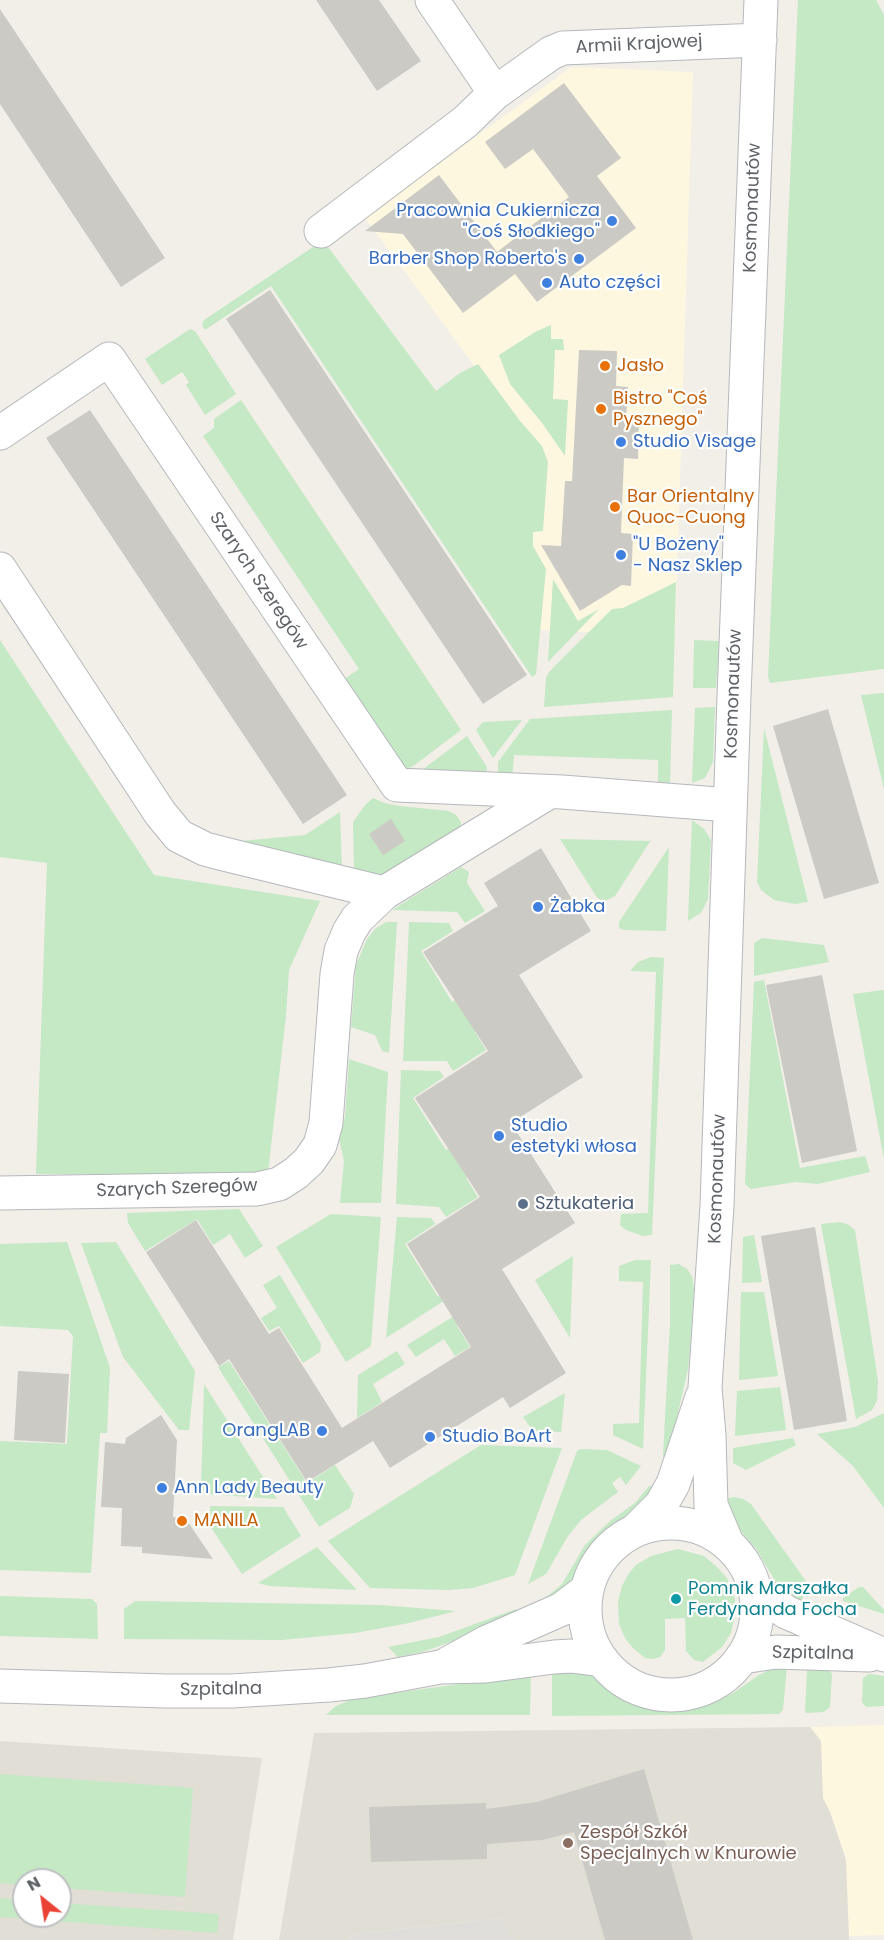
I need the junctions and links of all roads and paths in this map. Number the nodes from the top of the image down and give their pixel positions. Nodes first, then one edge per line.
1 (432, 0) edge
2 (761, 0) edge
3 (760, 40) junction
4 (495, 93) junction
5 (321, 231) dead end
6 (0, 433) edge
7 (0, 569) edge
8 (549, 792) junction
9 (730, 804) junction
10 (384, 893) junction
11 (0, 1193) edge
12 (705, 1387) junction
13 (636, 1530) junction
14 (727, 1543) junction
15 (755, 1589) junction
16 (587, 1590) junction
17 (884, 1655) edge
18 (742, 1658) junction
19 (602, 1660) junction
20 (440, 1667) junction
21 (0, 1686) edge

1 - 4 street
2 - 3 street, Kosmonautów
3 - 4 street, Armii Krajowej
3 - 9 street, Kosmonautów
4 - 5 street, Armii Krajowej
6 - 8 street, Szarych Szeregów
7 - 10 street
8 - 9 street, Szarych Szeregów
8 - 10 street, Szarych Szeregów
9 - 12 street, Kosmonautów
10 - 11 street, Szarych Szeregów
12 - 13 street, Kosmonautów
12 - 14 street, Kosmonautów
13 - 14 street
13 - 16 street
14 - 15 street
15 - 17 street, Szpitalna
15 - 18 street
16 - 19 street
16 - 20 street, Szpitalna
17 - 18 street, Szpitalna
18 - 19 street
19 - 20 street, Szpitalna
20 - 21 street, Szpitalna

